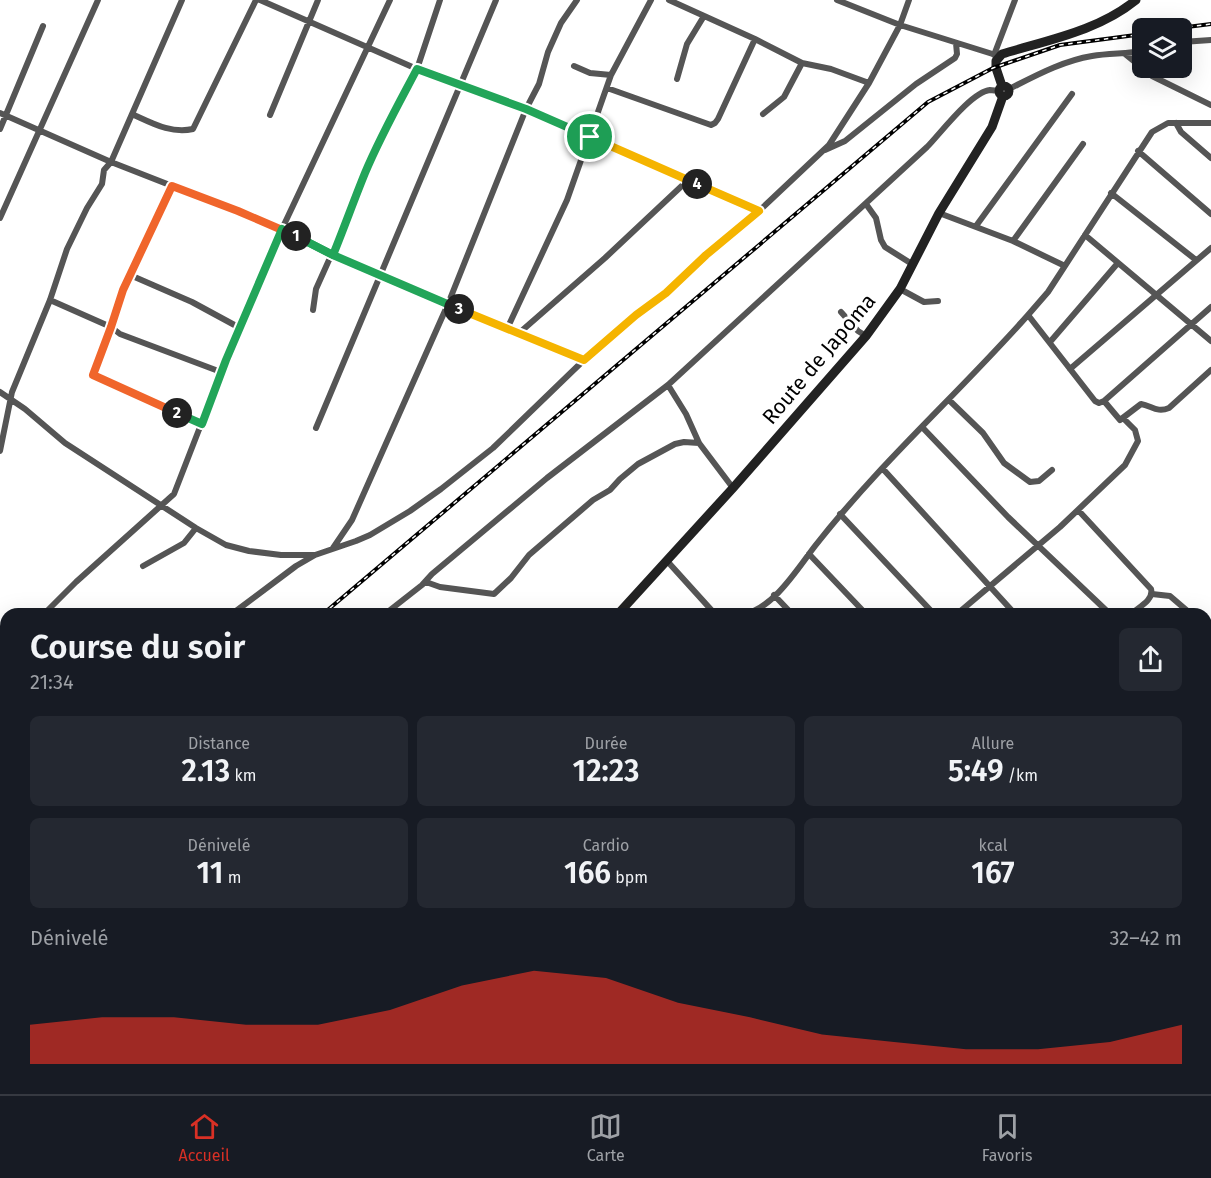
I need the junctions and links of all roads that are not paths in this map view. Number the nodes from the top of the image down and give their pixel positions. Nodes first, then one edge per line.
1 (98, 0) edge
2 (182, 0) edge
3 (256, 0) edge
4 (260, 0) edge
5 (318, 0) edge
6 (390, 0) edge
7 (440, 0) edge
8 (496, 0) edge
9 (577, 0) edge
10 (651, 0) edge
11 (669, 0) edge
12 (837, 0) edge
13 (909, 0) edge
14 (1015, 0) edge
15 (1136, 0) edge
16 (704, 16) junction
17 (309, 21) junction
18 (900, 25) junction
19 (43, 26) dead end
20 (755, 39) junction
21 (1211, 40) edge
22 (1192, 41) edge
23 (956, 43) junction
24 (368, 48) junction
25 (1132, 53) edge
26 (1125, 54) junction
27 (997, 56) junction
28 (802, 63) junction
29 (574, 66) dead end
30 (417, 69) junction
31 (611, 75) junction
32 (677, 79) dead end
33 (869, 83) junction
34 (459, 84) junction
35 (607, 88) junction
36 (1003, 91) junction
37 (1072, 94) dead end
38 (1211, 105) edge
39 (526, 109) junction
40 (3, 114) edge
41 (132, 114) junction
42 (763, 114) dead end
43 (270, 115) dead end
44 (1176, 123) junction
45 (1211, 123) edge
46 (0, 129) edge
47 (39, 129) junction
48 (590, 137) junction
49 (1083, 144) dead end
50 (824, 150) junction
51 (1138, 151) junction
52 (1211, 158) edge
53 (111, 162) junction
54 (687, 181) junction
55 (172, 186) junction
56 (1111, 193) junction
57 (866, 204) junction
58 (759, 211) junction
59 (939, 213) junction
60 (1211, 214) edge
61 (0, 218) edge
62 (976, 226) junction
63 (282, 229) junction
64 (1085, 235) junction
65 (1013, 242) junction
66 (1211, 248) edge
67 (333, 255) junction
68 (1196, 260) junction
69 (912, 264) junction
70 (1117, 264) junction
71 (1065, 266) junction
72 (130, 275) junction
73 (380, 275) junction
74 (900, 289) junction
75 (1156, 295) junction
76 (50, 300) junction
77 (938, 301) dead end
78 (448, 304) junction
79 (1211, 307) edge
80 (313, 310) dead end
81 (841, 312) dead end
82 (1028, 315) junction
83 (1191, 325) junction
84 (111, 327) junction
85 (240, 328) junction
86 (507, 329) junction
87 (518, 334) junction
88 (866, 336) junction
89 (1211, 341) edge
90 (1050, 342) junction
91 (584, 360) junction
92 (1070, 369) junction
93 (1211, 370) edge
94 (221, 372) junction
95 (668, 385) junction
96 (0, 392) edge
97 (9, 398) junction
98 (949, 400) junction
99 (1104, 401) junction
100 (1124, 419) junction
101 (202, 424) junction
102 (922, 427) junction
103 (316, 428) dead end
104 (699, 443) junction
105 (0, 451) edge
106 (883, 469) junction
107 (1053, 470) dead end
108 (733, 488) junction
109 (162, 506) junction
110 (1078, 510) junction
111 (840, 513) junction
112 (196, 528) junction
113 (1039, 544) junction
114 (333, 549) junction
115 (809, 554) junction
116 (315, 555) junction
117 (668, 561) junction
118 (143, 566) dead end
119 (426, 582) junction
120 (990, 584) junction
121 (1152, 594) junction
122 (774, 595) junction
123 (50, 608) edge
124 (239, 608) edge
125 (393, 608) edge
126 (624, 608) edge
127 (710, 608) edge
128 (759, 608) edge
129 (786, 608) edge
130 (860, 608) edge
131 (928, 608) edge
132 (964, 608) edge
133 (1010, 608) edge
134 (1104, 608) edge
135 (1138, 608) edge
136 (1184, 608) edge

1 - 47 street
2 - 41 street
3 - 41 street
4 - 17 street
5 - 17 street
6 - 24 street
7 - 30 street
8 - 34 street
9 - 39 street
10 - 31 street
11 - 16 street
12 - 18 street
13 - 18 street
14 - 27 street
15 - 27 street
16 - 20 street
16 - 32 street
17 - 24 street
17 - 43 street
18 - 23 street
18 - 33 street
19 - 40 street
20 - 28 street
20 - 35 street
21 - 22 street
23 - 27 street
23 - 50 street
24 - 30 street
24 - 63 street
25 - 26 street
26 - 36 street
26 - 38 street
27 - 36 street, Route de Japoma
28 - 33 street
28 - 42 street
29 - 31 street
30 - 34 street
30 - 67 street
31 - 35 street
33 - 50 street
34 - 39 street
34 - 73 street
35 - 48 street
36 - 57 street
36 - 59 street, Route de Japoma
37 - 62 street
39 - 48 street
39 - 78 street
40 - 46 street
40 - 47 street
41 - 53 street
44 - 45 street
44 - 51 street
44 - 52 street
47 - 53 street
47 - 61 street
48 - 54 street
48 - 86 street
49 - 65 street
50 - 58 street
51 - 56 street
51 - 60 street
53 - 55 street
53 - 76 street
54 - 58 street
54 - 87 street
55 - 63 street
55 - 72 street
56 - 64 street
56 - 68 street
57 - 69 street
57 - 95 street
58 - 91 street
59 - 62 street
59 - 69 street, Route de Japoma
62 - 65 street
63 - 67 street
63 - 85 street
64 - 70 street
64 - 71 street
65 - 71 street
66 - 68 street
67 - 73 street
67 - 80 street
68 - 75 street
69 - 74 street, Route de Japoma
70 - 75 street
70 - 90 street
71 - 82 street
72 - 84 street
72 - 85 street
73 - 78 street
73 - 103 street
74 - 77 street
74 - 88 street, Route de Japoma
75 - 83 street
75 - 92 street
76 - 84 street
76 - 97 street
78 - 86 street
78 - 114 street
79 - 83 street
81 - 88 street
82 - 90 street
82 - 98 street
83 - 89 street
83 - 99 street
84 - 94 street
84 - 101 street
85 - 94 street
86 - 87 street
87 - 91 street
88 - 108 street, Route de Japoma
90 - 92 street
91 - 114 street
92 - 99 street
93 - 100 street
94 - 101 street
95 - 104 street
95 - 119 street
96 - 97 street
97 - 105 street
97 - 109 street
98 - 102 street
98 - 107 street
99 - 100 street
100 - 110 street
101 - 109 street
102 - 106 street
102 - 113 street
104 - 108 street
104 - 119 street
106 - 111 street
106 - 120 street
108 - 117 street, Route de Japoma
109 - 112 street
109 - 123 street
110 - 113 street
110 - 121 street
111 - 115 street
111 - 131 street
112 - 116 street
112 - 118 street
113 - 120 street
113 - 134 street
114 - 116 street
115 - 122 street
115 - 130 street
116 - 124 street
117 - 126 street, Route de Japoma
117 - 127 street
119 - 125 street
120 - 132 street
120 - 133 street
121 - 135 street
121 - 136 street
122 - 128 street
122 - 129 street

